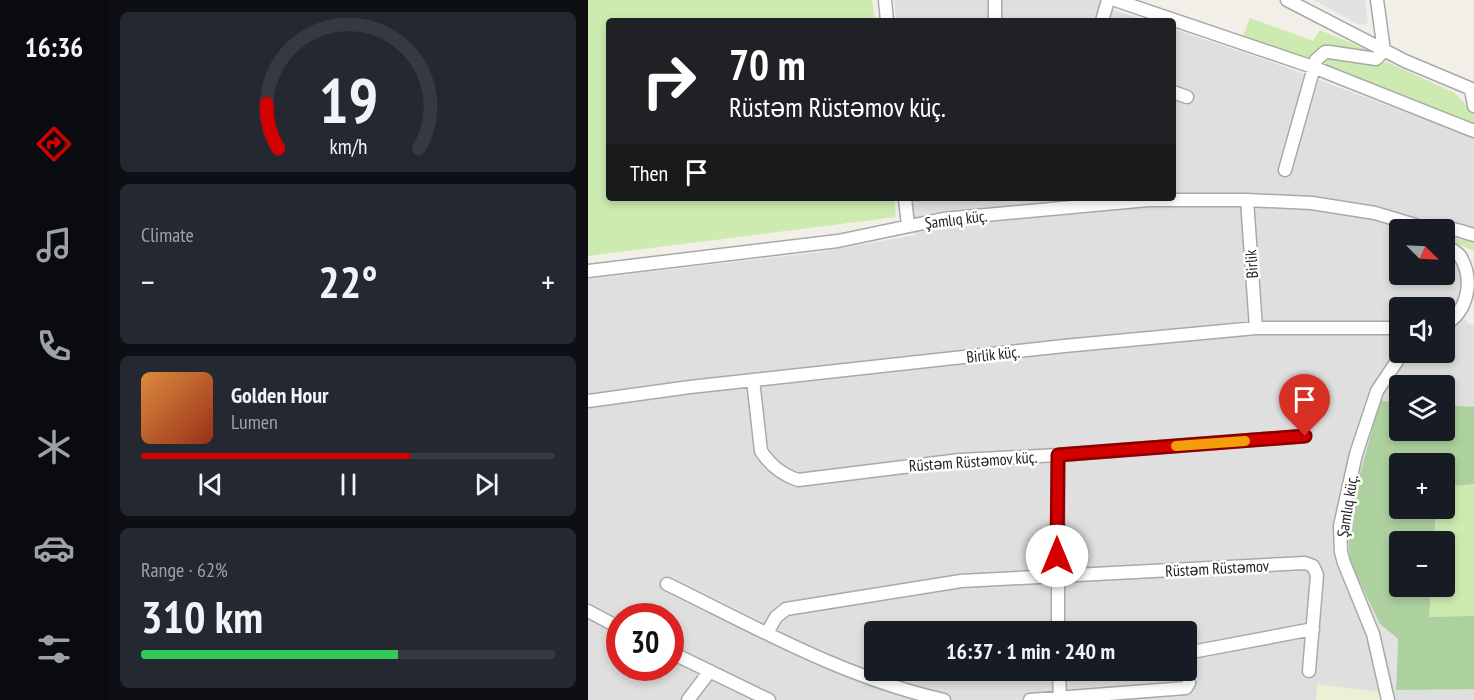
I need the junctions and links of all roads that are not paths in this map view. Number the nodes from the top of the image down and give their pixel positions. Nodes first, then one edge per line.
1 (885, 0) edge
2 (995, 0) edge
3 (1108, 0) edge
4 (1114, 0) edge
5 (1287, 0) edge
6 (1377, 0) edge
7 (887, 18) edge
8 (995, 18) edge
9 (1103, 18) edge
10 (1167, 18) edge
11 (1176, 21) edge
12 (1384, 51) junction
13 (1313, 67) junction
14 (1472, 89) edge
15 (1176, 93) edge
16 (1187, 97) dead end
17 (1474, 106) edge
18 (1474, 131) edge
19 (1285, 170) dead end
20 (1176, 200) edge
21 (1247, 200) junction
22 (905, 201) edge
23 (1128, 201) edge
24 (1398, 219) edge
25 (908, 226) junction
26 (1455, 229) edge
27 (1474, 235) edge
28 (1455, 252) edge
29 (588, 271) edge
30 (1455, 317) edge
31 (1389, 327) edge
32 (1256, 328) junction
33 (1395, 363) edge
34 (753, 380) junction
35 (588, 401) edge
36 (1305, 436) dead end
37 (1058, 455) junction
38 (1057, 576) junction
39 (667, 584) dead end
40 (588, 611) edge
41 (606, 621) edge
42 (1058, 621) edge
43 (1313, 629) junction
44 (767, 633) junction
45 (1197, 651) edge
46 (684, 659) edge
47 (710, 671) junction
48 (1309, 671) dead end
49 (1059, 681) edge
50 (1189, 681) edge
51 (1060, 699) edge
52 (688, 700) edge
53 (769, 700) edge
54 (944, 700) edge
55 (1030, 700) edge
56 (1388, 700) edge

1 - 7 street
2 - 8 street
3 - 9 street
4 - 10 street
5 - 12 street
6 - 12 street
11 - 13 street
12 - 13 street
12 - 14 street
13 - 18 street
13 - 19 street
14 - 17 street
15 - 16 street
20 - 21 street, Şamlıq küç.
21 - 24 street, Şamlıq küç.
21 - 32 street, Birlik
22 - 25 street
23 - 25 street, Şamlıq küç.
25 - 29 street, Şamlıq küç.
26 - 27 street, Şamlıq küç.
28 - 30 street
31 - 32 street, Birlik küç.
32 - 34 street, Birlik küç.
33 - 56 street, Şamlıq küç.
34 - 35 street, Birlik küç.
34 - 37 street, Rüstəm Rüstəmov küç.
36 - 37 street, Rüstəm Rüstəmov küç.
37 - 38 street
38 - 42 street
38 - 43 street, Rüstəm Rüstəmov
38 - 44 street, Rüstəm Rüstəmov
39 - 44 street
40 - 41 street
43 - 45 street
43 - 48 street, Rüstəm Rüstəmov
44 - 54 street
46 - 47 street
47 - 52 street
47 - 53 street
49 - 51 street
50 - 51 street
51 - 55 street

